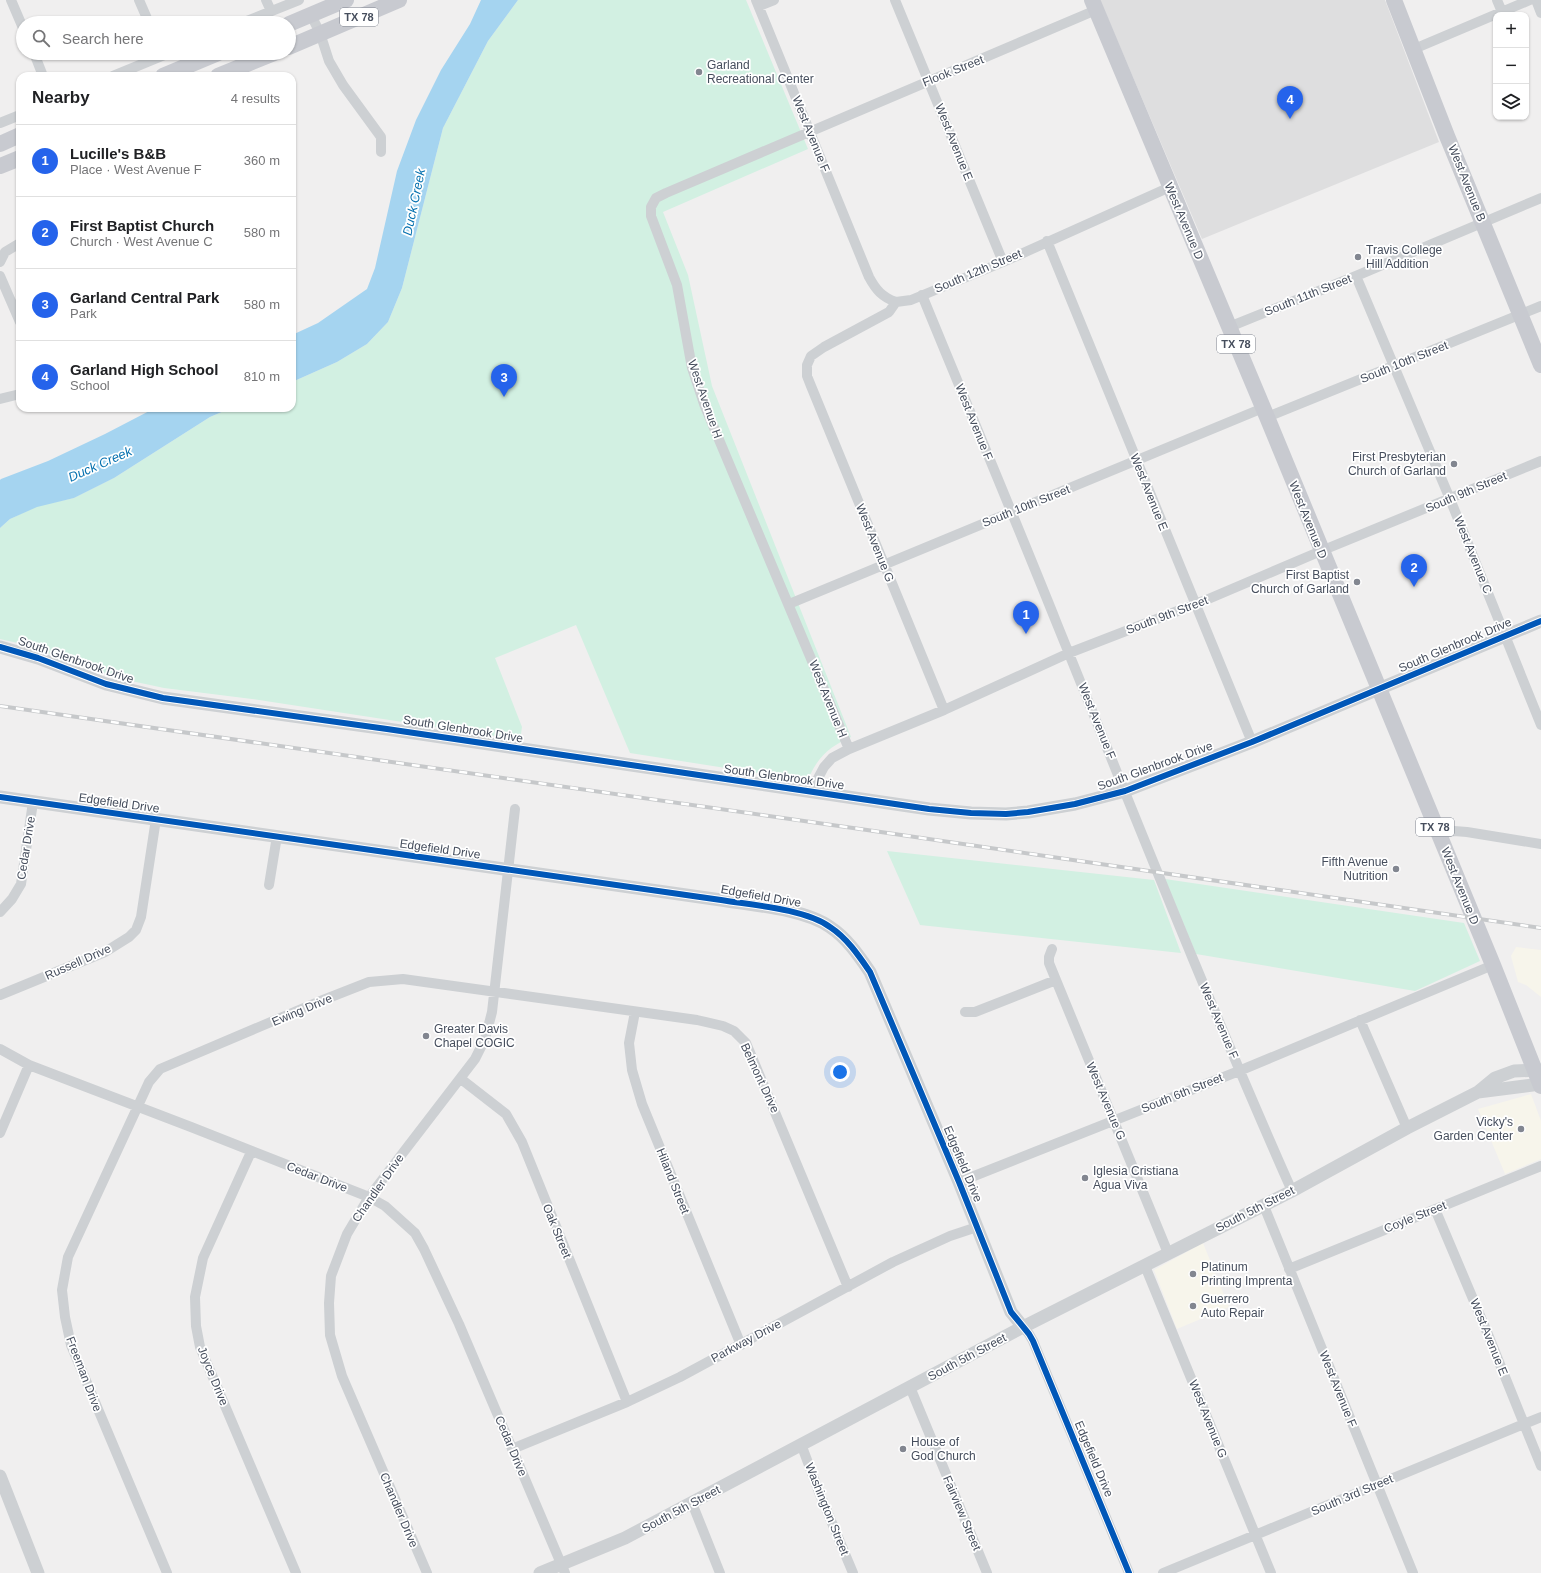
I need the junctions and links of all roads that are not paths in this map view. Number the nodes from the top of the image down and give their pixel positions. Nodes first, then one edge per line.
1 (11, 0) edge
2 (139, 0) edge
3 (266, 0) edge
4 (299, 0) edge
5 (346, 0) edge
6 (398, 0) edge
7 (774, 0) edge
8 (895, 0) edge
9 (1394, 0) edge
10 (1497, 0) edge
11 (1530, 0) edge
12 (1536, 0) edge
13 (758, 3) edge
14 (1094, 5) edge
15 (271, 12) junction
16 (1502, 12) joint
17 (1541, 13) edge
18 (311, 15) junction
19 (18, 16) edge
20 (146, 16) edge
21 (260, 16) edge
22 (1493, 16) edge
23 (296, 21) edge
24 (320, 33) junction
25 (296, 44) edge
26 (1414, 49) junction
27 (37, 60) edge
28 (150, 60) edge
29 (165, 60) edge
30 (208, 60) edge
31 (257, 60) edge
32 (191, 71) edge
33 (41, 72) edge
34 (122, 72) edge
35 (167, 72) edge
36 (228, 72) edge
37 (929, 80) junction
38 (16, 116) edge
39 (0, 123) edge
40 (810, 132) junction
41 (16, 137) edge
42 (0, 144) edge
43 (382, 152) dead end
44 (16, 160) edge
45 (0, 166) edge
46 (1170, 187) junction
47 (1541, 198) edge
48 (1482, 222) junction
49 (1047, 241) junction
50 (16, 246) edge
51 (0, 262) edge
52 (1003, 262) junction
53 (0, 276) edge
54 (1356, 276) junction
55 (922, 295) junction
56 (896, 302) junction
57 (1541, 306) edge
58 (16, 313) edge
59 (1520, 314) junction
60 (1229, 327) junction
61 (1541, 365) edge
62 (1394, 366) junction
63 (16, 395) edge
64 (0, 399) edge
65 (1264, 413) junction
66 (1136, 460) junction
67 (1541, 461) edge
68 (1450, 499) junction
69 (1011, 512) junction
70 (1321, 551) junction
71 (884, 564) junction
72 (1195, 603) junction
73 (789, 604) junction
74 (1541, 621) edge
75 (1505, 636) junction
76 (0, 647) edge
77 (1069, 654) junction
78 (1378, 689) junction
79 (944, 710) junction
80 (1541, 725) edge
81 (1252, 742) junction
82 (849, 749) junction
83 (1125, 791) junction
84 (813, 793) junction
85 (0, 797) edge
86 (33, 802) junction
87 (515, 809) dead end
88 (156, 819) junction
89 (1438, 834) junction
90 (277, 836) junction
91 (1541, 844) edge
92 (508, 870) junction
93 (269, 885) dead end
94 (0, 912) edge
95 (1052, 949) dead end
96 (1493, 965) junction
97 (1056, 980) junction
98 (495, 991) junction
99 (0, 995) edge
100 (635, 1012) junction
101 (965, 1012) dead end
102 (1360, 1020) junction
103 (0, 1049) edge
104 (29, 1066) junction
105 (1239, 1071) junction
106 (460, 1078) junction
107 (1540, 1079) edge
108 (138, 1107) junction
109 (1114, 1120) junction
110 (1407, 1128) junction
111 (0, 1133) edge
112 (250, 1152) junction
113 (1541, 1166) edge
114 (959, 1182) junction
115 (1292, 1191) junction
116 (369, 1197) junction
117 (1264, 1206) junction
118 (1435, 1209) junction
119 (977, 1227) junction
120 (1168, 1253) junction
121 (1145, 1266) junction
122 (1289, 1269) junction
123 (848, 1287) junction
124 (1023, 1327) junction
125 (741, 1345) junction
126 (910, 1387) junction
127 (627, 1402) junction
128 (1541, 1417) edge
129 (1524, 1424) junction
130 (801, 1444) junction
131 (512, 1449) junction
132 (1541, 1466) edge
133 (0, 1476) edge
134 (1377, 1484) junction
135 (692, 1503) junction
136 (1255, 1535) junction
137 (563, 1569) edge
138 (38, 1573) edge
139 (167, 1573) edge
140 (296, 1573) edge
141 (426, 1573) edge
142 (540, 1573) edge
143 (720, 1573) edge
144 (853, 1573) edge
145 (987, 1573) edge
146 (1129, 1573) edge
147 (1163, 1573) edge
148 (1270, 1573) edge
149 (1413, 1573) edge

1 - 19 street
2 - 20 street
3 - 15 street
4 - 15 street
5 - 18 main road, TX 78
6 - 24 main road, TX 78
7 - 13 street
8 - 37 street, West Avenue E
9 - 26 main road, West Avenue B
10 - 16 street
11 - 16 street
12 - 17 street
13 - 40 street, West Avenue F
14 - 37 street, Flook Street
14 - 46 main road, West Avenue D / TX 78
15 - 21 street
18 - 23 main road, TX 78
18 - 24 street
22 - 26 street
24 - 25 main road, TX 78
24 - 43 street
26 - 48 main road, West Avenue B
27 - 33 street
28 - 34 street
29 - 35 street
30 - 32 main road
31 - 36 main road
37 - 40 street, Flook Street
37 - 52 street, West Avenue E
38 - 39 street
40 - 56 street, West Avenue F
40 - 73 street, West Avenue H
41 - 42 main road
44 - 45 main road
46 - 49 street, South 12th Street
46 - 60 main road, West Avenue D / TX 78
47 - 48 street, South 11th Street
48 - 54 street, South 11th Street
48 - 59 main road, West Avenue B
49 - 52 street, South 12th Street
49 - 66 street, West Avenue E
50 - 51 street
52 - 55 street, South 12th Street
53 - 58 street
54 - 60 street, South 11th Street
54 - 62 street, West Avenue C
55 - 56 street, South 12th Street
55 - 69 street, West Avenue F
56 - 71 street, West Avenue G
57 - 59 street, South 10th Street
59 - 61 main road, West Avenue B
59 - 62 street, South 10th Street
60 - 65 main road, West Avenue D / TX 78
62 - 65 street, South 10th Street
62 - 68 street, West Avenue C
63 - 64 street
65 - 66 street, South 10th Street
65 - 70 main road, West Avenue D / TX 78
66 - 69 street, South 10th Street
66 - 72 street, West Avenue E
67 - 68 street, South 9th Street
68 - 70 street, South 9th Street
68 - 75 street, West Avenue C
69 - 71 street, South 10th Street
69 - 77 street, West Avenue F
70 - 72 street, South 9th Street
70 - 78 main road, West Avenue D / TX 78
71 - 73 street, South 10th Street
71 - 79 street, West Avenue G
72 - 77 street, South 9th Street
72 - 81 street, West Avenue E
73 - 82 street, West Avenue H
74 - 75 street, South Glenbrook Drive
75 - 78 street, South Glenbrook Drive
75 - 80 street, West Avenue C
76 - 84 street, South Glenbrook Drive
77 - 79 street, South 9th Street
77 - 83 street, West Avenue F
78 - 81 street, South Glenbrook Drive
78 - 89 main road, West Avenue D / TX 78
79 - 82 street, South 9th Street
81 - 83 street, South Glenbrook Drive
82 - 84 street, South 9th Street
83 - 84 street, South Glenbrook Drive
83 - 105 street, West Avenue F
85 - 86 street, Edgefield Drive
86 - 88 street, Edgefield Drive
86 - 94 street, Cedar Drive
87 - 92 street, Chandler Drive
88 - 90 street, Edgefield Drive
88 - 99 street, Russell Drive
89 - 91 street
89 - 96 main road, West Avenue D / TX 78
90 - 92 street, Edgefield Drive
90 - 93 street
92 - 98 street, Chandler Drive
92 - 114 street, Edgefield Drive
95 - 97 street, West Avenue G
96 - 102 street, South 6th Street
96 - 107 main road, West Avenue D / TX 78
97 - 101 street
97 - 109 street, West Avenue G
98 - 100 street, Belmont Drive
98 - 106 street, Chandler Drive
98 - 108 street, Ewing Drive
100 - 123 street, Belmont Drive
100 - 125 street, Hiland Street
102 - 105 street, South 6th Street
102 - 110 street
103 - 104 street, Cedar Drive
104 - 108 street, Cedar Drive
104 - 111 street
105 - 109 street, South 6th Street
105 - 115 street, West Avenue F
106 - 116 street, Chandler Drive
106 - 127 street, Oak Street
107 - 110 street, South 5th Street
108 - 112 street, Cedar Drive
108 - 139 street, Freeman Drive
109 - 114 street, South 6th Street
109 - 120 street, West Avenue G
110 - 115 street, South 5th Street
112 - 116 street, Cedar Drive
112 - 140 street, Joyce Drive
113 - 118 street, Coyle Street
114 - 119 street, Edgefield Drive
115 - 117 street, South 5th Street
116 - 131 street, Cedar Drive
116 - 141 street, Chandler Drive
117 - 120 street, South 5th Street
117 - 122 street, West Avenue F
118 - 122 street, Coyle Street
118 - 129 street, West Avenue E
119 - 123 street, Parkway Drive
119 - 124 street, Edgefield Drive
120 - 121 street, South 5th Street
121 - 124 street, South 5th Street
121 - 136 street, West Avenue G
122 - 134 street, West Avenue F
123 - 125 street, Parkway Drive
124 - 126 street, South 5th Street
124 - 146 street, Edgefield Drive
125 - 127 street, Parkway Drive
126 - 130 street, South 5th Street
126 - 145 street, Fairview Street
127 - 131 street, Parkway Drive
128 - 129 street, South 3rd Street
129 - 132 street, West Avenue E
129 - 134 street, South 3rd Street
130 - 135 street, South 5th Street
130 - 144 street, Washington Street
131 - 137 street, Cedar Drive
133 - 138 street
134 - 136 street, South 3rd Street
134 - 149 street, West Avenue F
135 - 137 street, South 5th Street
135 - 143 street
136 - 147 street, South 3rd Street
136 - 148 street, West Avenue G
137 - 142 street, South 5th Street

